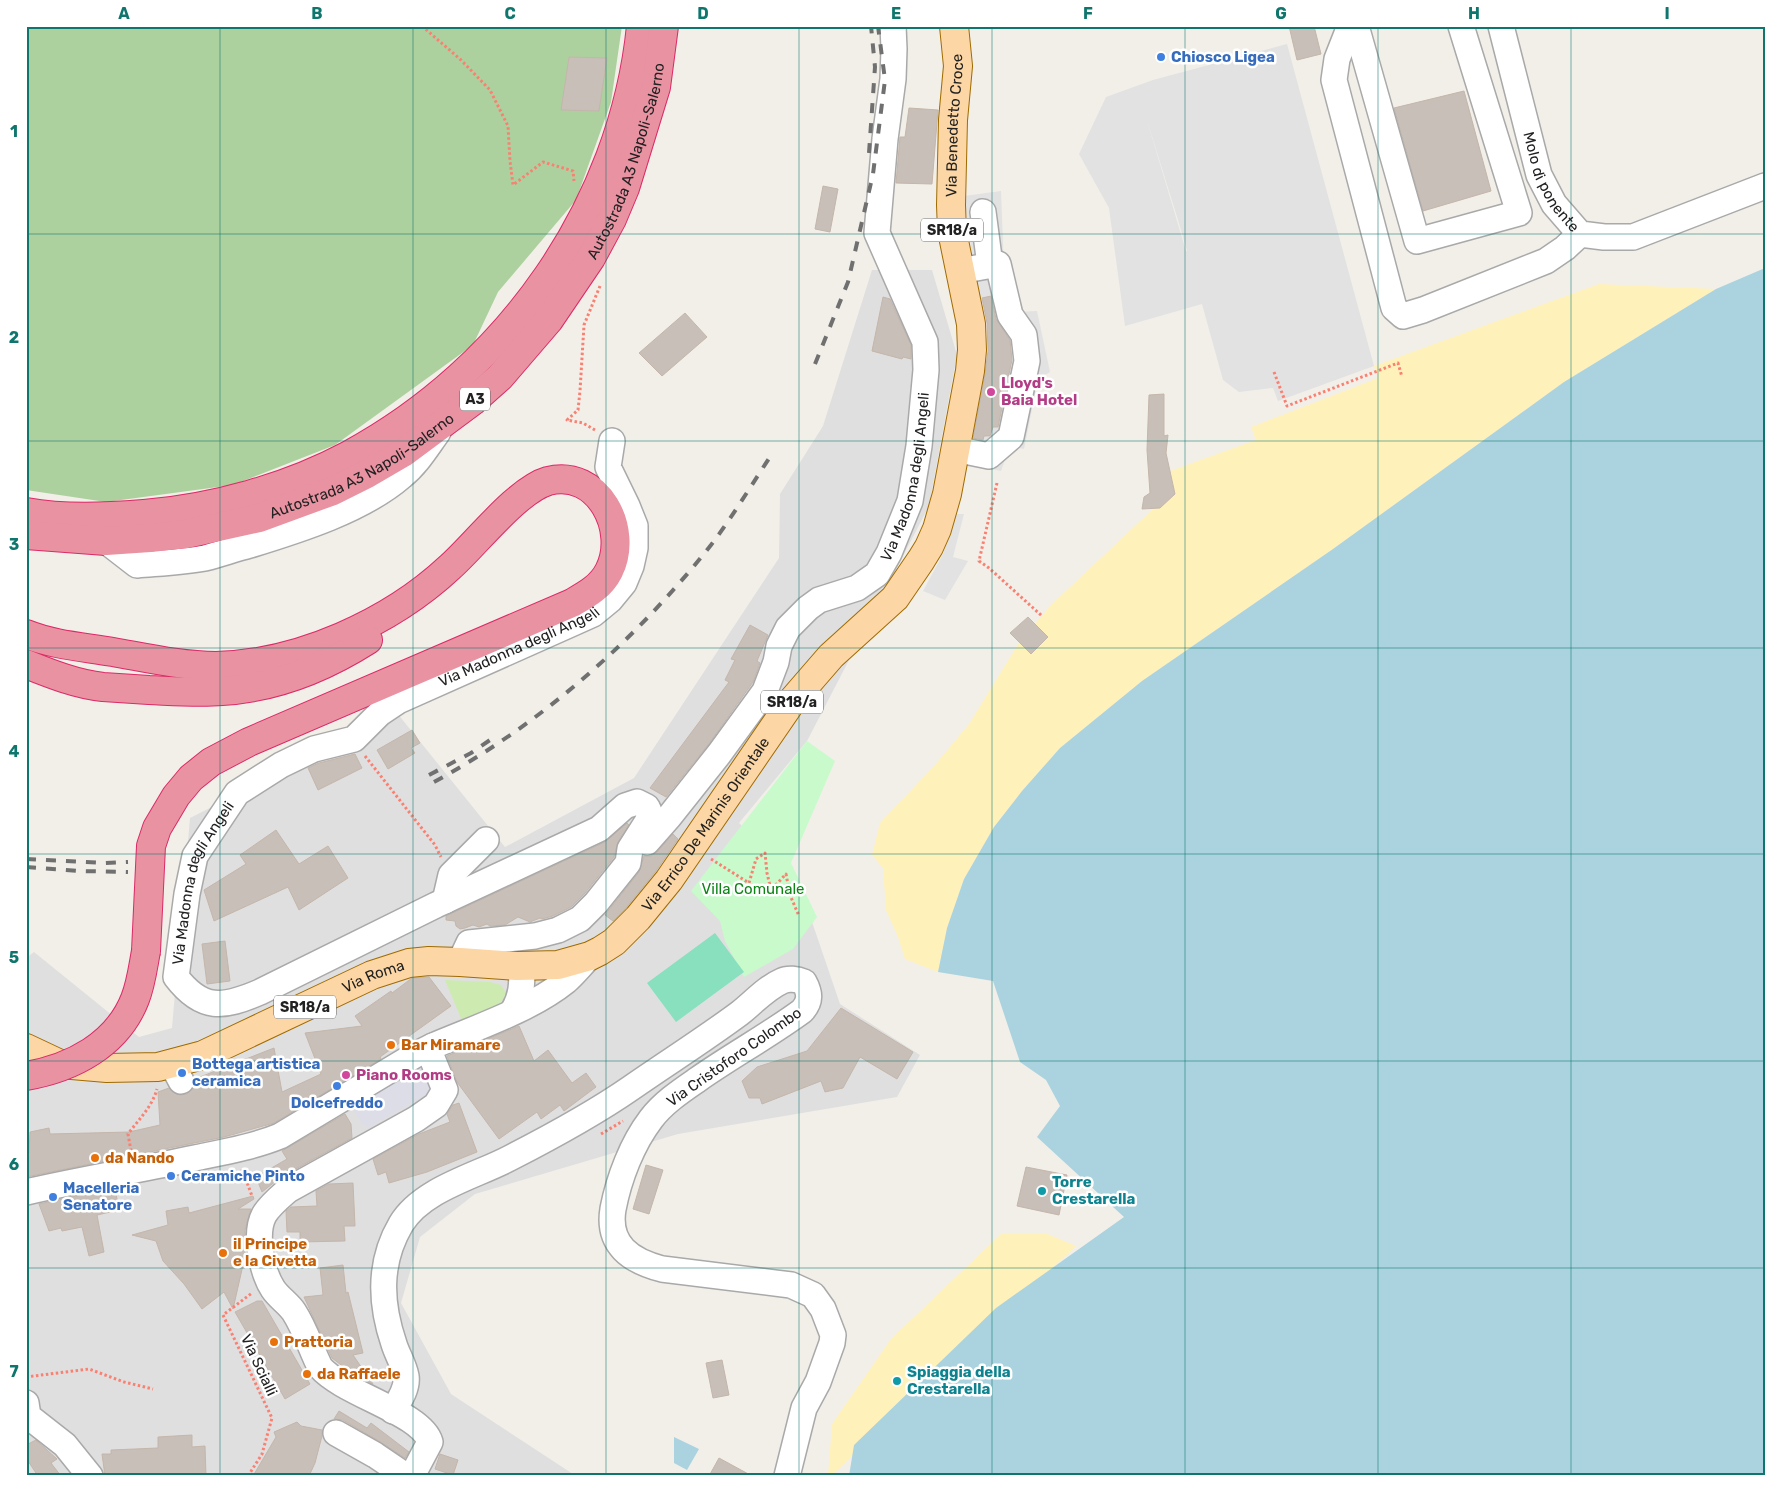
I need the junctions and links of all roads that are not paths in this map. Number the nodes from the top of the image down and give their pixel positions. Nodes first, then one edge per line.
1 (640, 26) edge
2 (664, 26) edge
3 (893, 26) edge
4 (954, 26) edge
5 (1350, 26) edge
6 (1356, 26) edge
7 (1461, 26) edge
8 (1501, 26) edge
9 (1765, 186) edge
10 (983, 212) dead end
11 (1580, 234) junction
12 (990, 265) junction
13 (960, 271) junction
14 (957, 440) junction
15 (612, 441) road end
16 (26, 512) edge
17 (90, 532) junction
18 (26, 535) edge
19 (450, 568) junction
20 (26, 634) edge
21 (26, 664) edge
22 (486, 840) dead end
23 (628, 864) junction
24 (445, 901) junction
25 (590, 956) junction
26 (460, 962) junction
27 (522, 966) junction
28 (513, 1011) junction
29 (434, 1046) junction
30 (26, 1048) edge
31 (26, 1076) edge
32 (26, 1192) edge
33 (26, 1403) edge
34 (401, 1416) junction
35 (336, 1432) dead end
36 (90, 1476) edge
37 (406, 1476) edge
38 (412, 1476) edge
39 (787, 1476) edge

1 - 17 highway, Autostrada A3 Napoli-Salerno / A3
2 - 17 highway, Autostrada A3 Napoli-Salerno / A3
3 - 23 street, Via Madonna degli Angeli
4 - 13 main road, Via Benedetto Croce / SR18/a
5 - 11 street
6 - 7 street
8 - 11 street, Molo di ponente
9 - 11 street, Molo di ponente
10 - 12 street
12 - 13 street
12 - 14 street
13 - 14 main road, Via Benedetto Croce / SR18/a
14 - 25 main road, Via Errico De Marinis Orientale / SR18/a
15 - 24 street, Via Madonna degli Angeli
16 - 17 highway, Autostrada A3 Napoli-Salerno / A3
17 - 18 highway, Autostrada A3 Napoli-Salerno / A3
19 - 20 highway
19 - 21 highway
19 - 31 highway, bridge
22 - 24 street
23 - 24 street, Via Madonna degli Angeli
23 - 26 street, Via Madonna degli Angeli
25 - 27 main road, Via Roma / SR18/a
25 - 28 street
26 - 27 main road, Via Roma / SR18/a
26 - 30 main road, Via Roma / SR18/a
27 - 28 street
28 - 29 street
29 - 32 street
29 - 34 street
33 - 36 street
34 - 38 street
34 - 39 street, Via Cristoforo Colombo
35 - 37 street

